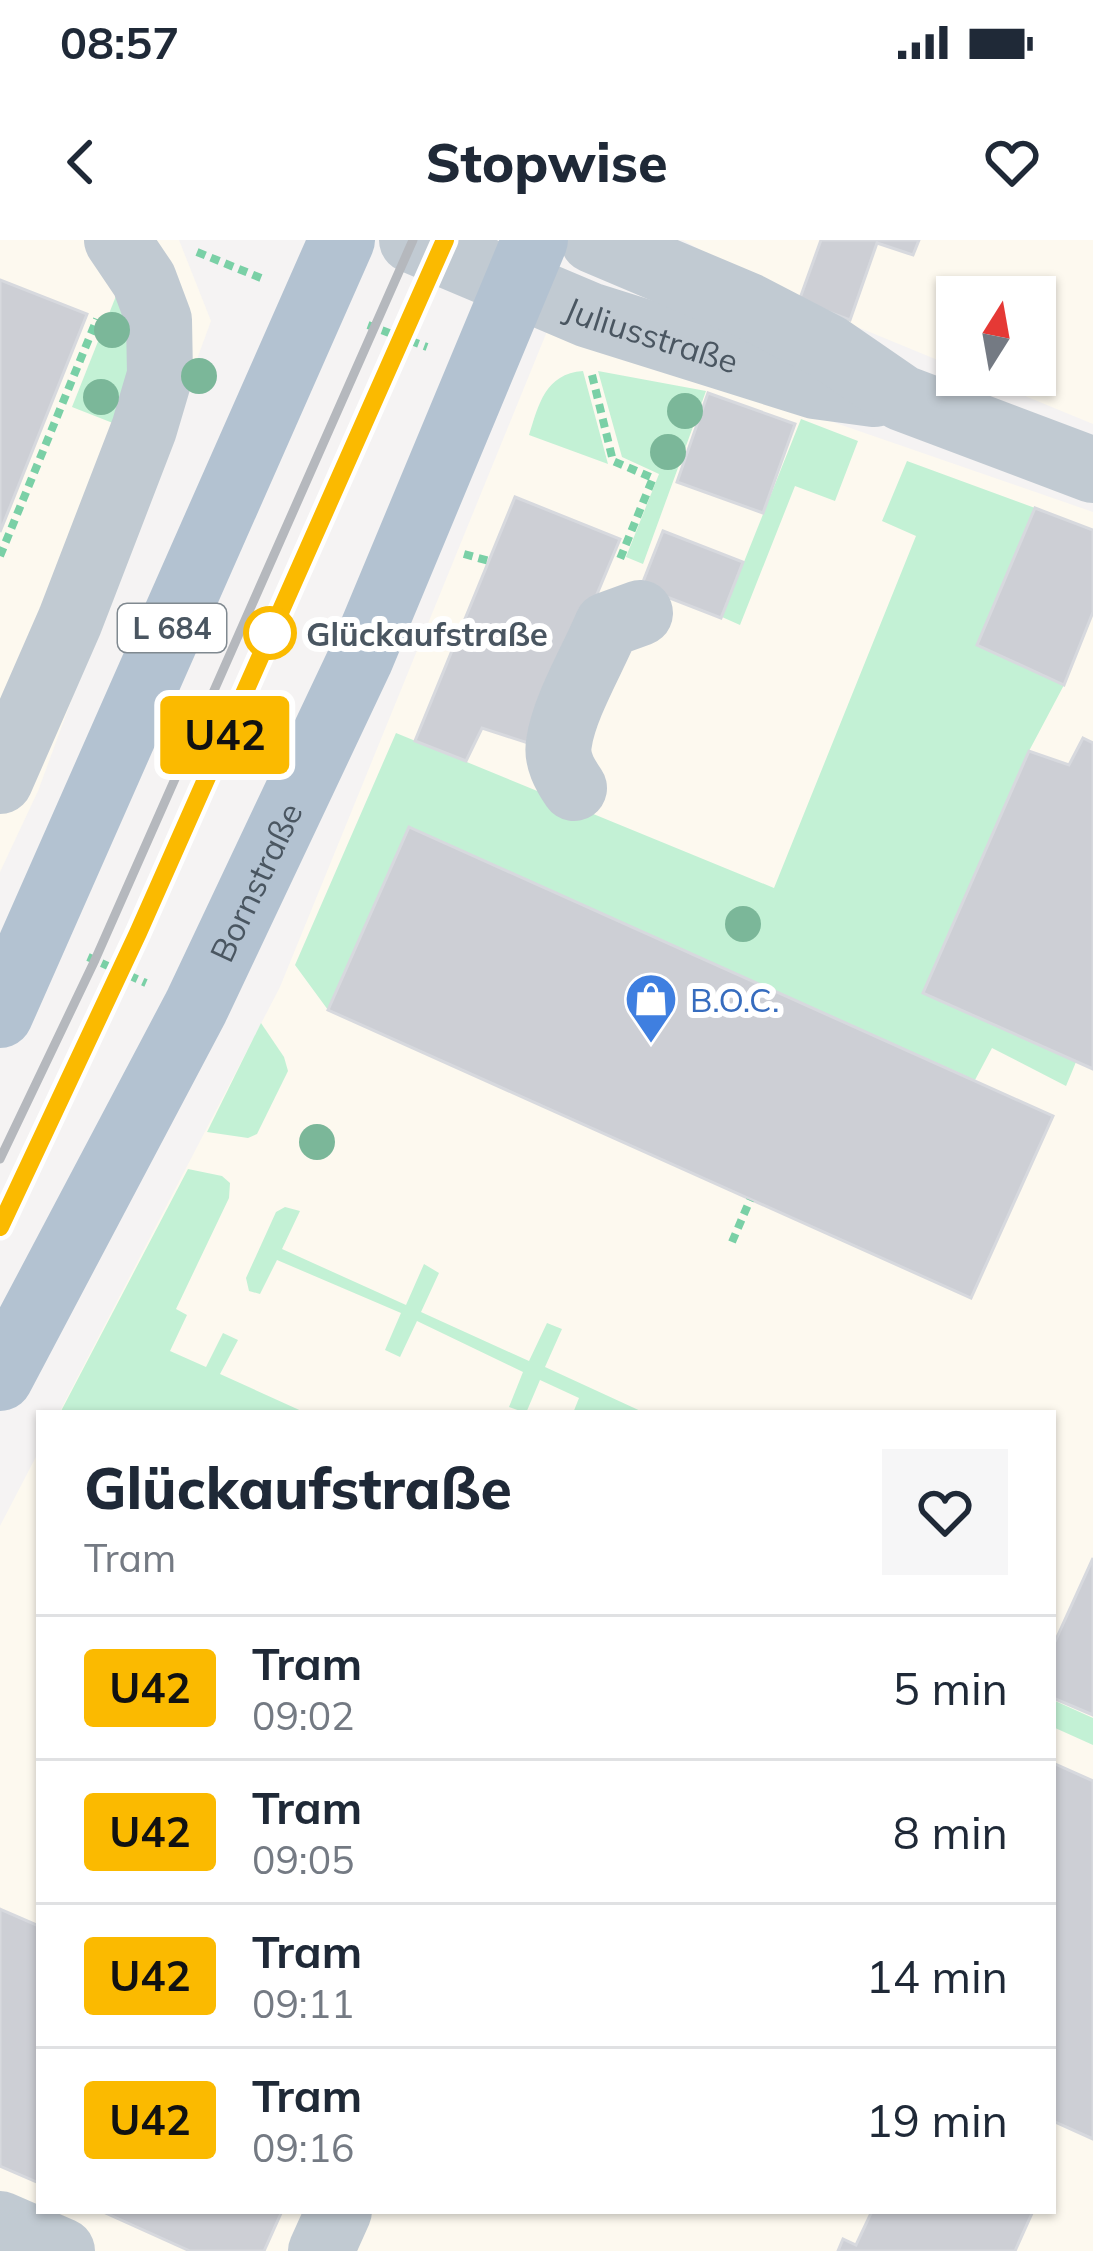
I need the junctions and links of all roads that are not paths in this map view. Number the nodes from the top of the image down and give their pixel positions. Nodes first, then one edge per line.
1 (117, 240) edge
2 (342, 240) edge
3 (412, 240) edge
4 (593, 240) edge
5 (526, 263) edge
6 (902, 398) junction
7 (1093, 470) edge
8 (626, 595) road end
9 (0, 781) edge
10 (574, 788) dead end
11 (0, 1015) edge
12 (0, 1378) edge
13 (338, 2214) edge
14 (0, 2224) edge
15 (62, 2251) edge
16 (321, 2251) edge

1 - 9 street
2 - 11 main road, L 684
3 - 5 street, Juliusstraße
4 - 6 street, Juliusstraße
5 - 6 street, Juliusstraße
5 - 12 main road, Bornstraße
6 - 7 street, Juliusstraße
8 - 10 street
13 - 16 street
14 - 15 street

